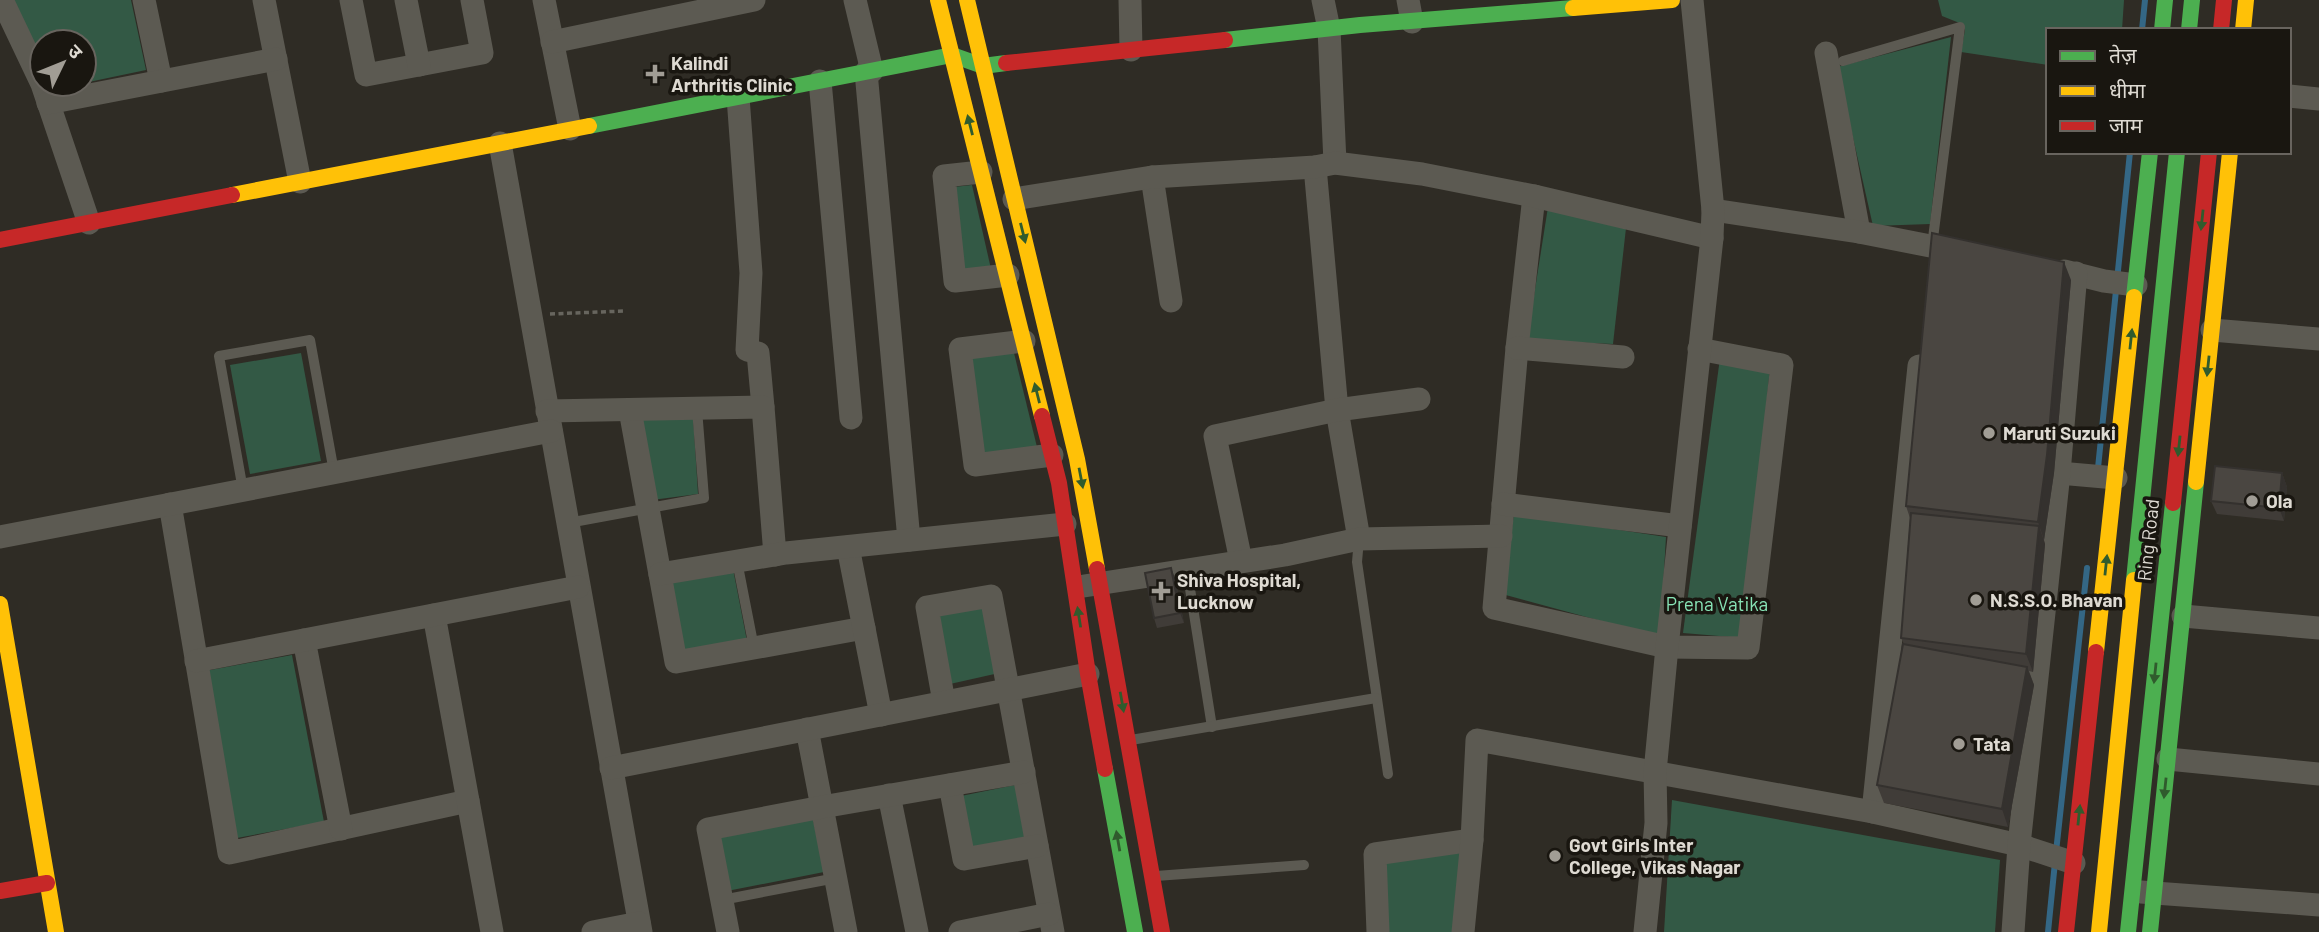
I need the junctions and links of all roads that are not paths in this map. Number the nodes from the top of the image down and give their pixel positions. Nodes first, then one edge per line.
1 (2, 0) edge
2 (144, 0) edge
3 (264, 0) edge
4 (352, 0) edge
5 (405, 0) edge
6 (472, 0) edge
7 (544, 0) edge
8 (754, 0) edge
9 (855, 0) edge
10 (938, 0) edge
11 (967, 0) edge
12 (1130, 0) edge
13 (1323, 0) edge
14 (1663, 0) edge
15 (1692, 0) edge
16 (2165, 0) edge
17 (2192, 0) edge
18 (2224, 0) edge
19 (2246, 0) edge
20 (714, 4) edge
21 (1410, 11) edge
22 (2162, 28) edge
23 (2189, 28) edge
24 (2221, 28) edge
25 (2243, 28) edge
26 (1329, 29) junction
27 (552, 42) junction
28 (1131, 50) junction
29 (952, 55) junction
30 (1834, 57) joint
31 (276, 59) junction
32 (419, 65) junction
33 (983, 66) junction
34 (869, 71) junction
35 (820, 80) junction
36 (161, 81) junction
37 (2291, 96) edge
38 (738, 97) junction
39 (2319, 99) edge
40 (48, 103) junction
41 (570, 129) junction
42 (499, 143) junction
43 (2150, 154) edge
44 (2177, 154) edge
45 (2209, 154) edge
46 (2230, 154) edge
47 (1325, 165) junction
48 (981, 172) junction
49 (1152, 177) junction
50 (300, 182) junction
51 (1534, 196) junction
52 (1014, 199) junction
53 (1713, 210) junction
54 (89, 223) junction
55 (1860, 232) junction
56 (1712, 238) junction
57 (0, 240) edge
58 (1932, 246) junction
59 (1984, 256) edge
60 (2037, 266) edge
61 (2076, 273) junction
62 (1929, 274) edge
63 (1008, 275) junction
64 (2122, 283) junction
65 (1171, 301) dead end
66 (2212, 330) junction
67 (2319, 339) edge
68 (1024, 341) junction
69 (1922, 343) edge
70 (1517, 348) junction
71 (1699, 349) junction
72 (1623, 357) dead end
73 (1419, 399) dead end
74 (763, 407) junction
75 (697, 409) junction
76 (630, 410) junction
77 (1337, 410) junction
78 (851, 418) dead end
79 (549, 421) junction
80 (1052, 455) junction
81 (334, 472) junction
82 (2066, 474) junction
83 (2109, 477) junction
84 (2144, 481) junction
85 (243, 490) junction
86 (170, 504) junction
87 (1503, 504) junction
88 (648, 509) junction
89 (567, 523) junction
90 (1065, 524) junction
91 (1680, 526) junction
92 (1501, 536) junction
93 (0, 537) edge
94 (1359, 539) junction
95 (909, 540) junction
96 (848, 547) junction
97 (775, 555) junction
98 (737, 561) junction
99 (1241, 561) junction
100 (1186, 570) junction
101 (660, 573) junction
102 (1100, 583) junction
103 (578, 587) junction
104 (1074, 588) junction
105 (0, 604) edge
106 (434, 615) junction
107 (2183, 615) junction
108 (864, 628) junction
109 (2319, 628) edge
110 (304, 640) junction
111 (1667, 647) junction
112 (754, 648) junction
113 (196, 661) junction
114 (1088, 674) junction
115 (1008, 690) junction
116 (1376, 698) junction
117 (944, 702) junction
118 (881, 715) junction
119 (1212, 727) junction
120 (807, 729) junction
121 (1129, 741) junction
122 (1101, 745) junction
123 (2168, 759) junction
124 (611, 768) junction
125 (1024, 772) junction
126 (1655, 772) junction
127 (2319, 774) edge
128 (1388, 775) dead end
129 (950, 785) junction
130 (889, 795) junction
131 (468, 801) junction
132 (822, 807) junction
133 (1873, 812) junction
134 (341, 829) junction
135 (1472, 841) junction
136 (2019, 845) junction
137 (1037, 846) junction
138 (2069, 861) junction
139 (1304, 865) dead end
140 (1153, 876) junction
141 (836, 878) junction
142 (1125, 878) junction
143 (47, 883) junction
144 (0, 891) edge
145 (2143, 892) junction
146 (722, 900) junction
147 (2319, 905) edge
148 (1051, 923) edge
149 (640, 928) edge
150 (56, 932) edge
151 (492, 932) edge
152 (593, 932) edge
153 (728, 932) edge
154 (846, 932) edge
155 (917, 932) edge
156 (960, 932) edge
157 (1135, 932) edge
158 (1162, 932) edge
159 (1378, 932) edge
160 (1464, 932) edge
161 (1645, 932) edge
162 (2013, 932) edge
163 (2066, 932) edge
164 (2099, 932) edge
165 (2128, 932) edge
166 (2150, 932) edge

1 - 40 street
2 - 36 street
3 - 31 street
4 - 32 street
5 - 32 street
6 - 32 street
7 - 27 street
8 - 20 street
9 - 34 street
10 - 29 main road
11 - 33 main road
12 - 28 street
13 - 26 street
14 - 21 main road
15 - 53 street
16 - 22 main road
17 - 23 main road
18 - 24 main road
19 - 25 main road
20 - 27 street
21 - 26 main road
26 - 28 main road
26 - 47 street
27 - 41 street
28 - 33 main road
29 - 33 main road
29 - 34 main road
48 -> 29 main road
30 - 55 street
30 - 58 lane
31 - 36 street
31 - 50 street
33 - 52 main road
34 - 35 main road
34 - 95 street
35 - 38 main road
35 - 78 street
36 - 40 street
37 - 39 street
38 - 41 main road
38 - 74 street
40 - 54 street
41 - 42 main road
42 - 50 main road
42 - 79 street
43 - 64 main road
44 - 84 main road, Ring Road
45 -> 145 main road, Ring Road
46 - 66 main road
47 - 49 street
47 - 51 street
47 - 77 street
48 - 63 main road
48 - 63 street
49 - 52 street
49 - 65 street
50 - 54 main road
51 - 56 street
51 - 70 street
52 -> 102 main road
53 - 55 street
53 - 56 street
54 - 57 main road
55 - 58 street
56 - 71 street
58 - 59 street
58 - 62 street
60 - 61 street
61 - 64 street
61 - 82 street
63 - 68 main road
83 -> 64 main road
66 - 67 street
66 -> 107 main road
80 -> 68 main road
68 - 80 street
69 - 133 street
70 - 72 street
70 - 87 street
71 - 91 street
71 - 111 street
73 - 77 street
74 - 75 street
74 - 97 street
75 - 76 street
75 - 88 lane
76 - 79 street
76 - 88 street
77 - 94 street
77 - 99 street
79 - 81 street
79 - 89 street
80 - 90 main road
81 - 85 street
81 - 85 lane
82 - 83 street
82 - 136 street
83 - 84 main road
138 -> 83 main road
84 - 164 main road, Ring Road
85 - 86 street
86 - 93 street
86 - 113 street
87 - 91 street
87 - 92 street
88 - 89 lane
88 - 101 street
89 - 103 street
90 - 95 street
90 - 104 main road
91 - 111 street
92 - 94 street
92 - 111 street
94 - 99 street
94 - 116 lane
95 - 96 street
96 - 97 street
96 - 108 street
97 - 98 street
98 - 101 street
98 - 112 lane
99 - 100 street
100 - 102 street
100 - 119 lane
101 - 112 street
102 - 104 street
102 -> 121 main road
103 - 106 street
103 - 124 street
114 -> 104 main road
105 - 143 main road
106 - 110 street
106 - 131 street
107 - 109 street
107 - 123 main road
108 - 112 street
108 - 118 street
110 - 113 street
110 - 134 street
111 - 126 street
113 - 134 street
114 - 115 street
114 - 122 main road
115 - 117 street
115 - 117 street
115 - 125 street
116 - 119 lane
116 - 128 lane
117 - 118 street
118 - 120 street
119 - 121 lane
120 - 124 street
120 - 132 street
121 - 122 street
121 - 140 main road
142 -> 122 main road
123 - 127 street
123 -> 145 main road
124 - 149 street
125 - 129 street
125 - 137 street
126 - 133 street
126 - 135 street
126 - 161 street
129 - 130 street
129 - 137 street
130 - 132 street
130 - 155 street
131 - 134 street
131 - 151 street
132 - 141 street
132 - 146 street
133 - 136 street
135 - 159 street
135 - 160 street
136 - 138 street
136 - 162 street
137 - 148 street
138 - 163 main road
139 - 140 lane
140 - 142 street
140 - 158 main road
141 - 146 lane
141 - 154 street
142 - 157 main road
143 - 144 main road
143 - 150 main road
145 - 147 street
145 - 165 main road, Ring Road
145 - 166 main road
146 - 153 street
148 - 156 street
149 - 152 street

